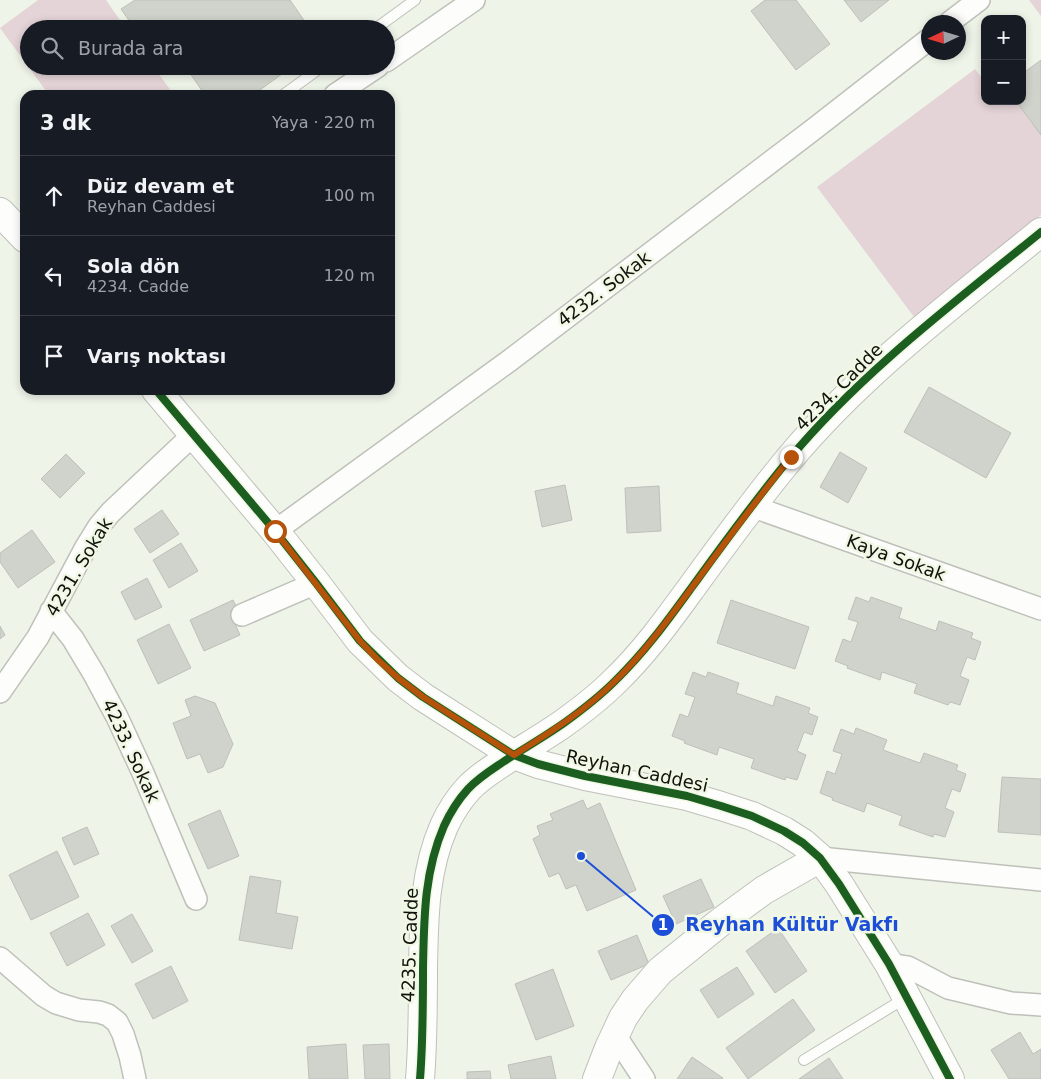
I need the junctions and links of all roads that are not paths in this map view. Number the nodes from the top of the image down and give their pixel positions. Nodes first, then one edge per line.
1 (415, 0) edge
2 (474, 0) edge
3 (979, 0) edge
4 (959, 15) edge
5 (388, 20) edge
6 (921, 46) edge
7 (395, 55) edge
8 (311, 75) edge
9 (365, 75) edge
10 (290, 90) edge
11 (342, 90) edge
12 (0, 212) edge
13 (1041, 232) edge
14 (20, 233) edge
15 (160, 395) edge
16 (194, 434) junction
17 (751, 506) junction
18 (275, 531) junction
19 (316, 583) junction
20 (1041, 609) edge
21 (51, 611) junction
22 (242, 615) dead end
23 (0, 692) edge
24 (514, 755) junction
25 (820, 858) junction
26 (1041, 880) edge
27 (196, 899) dead end
28 (0, 958) edge
29 (889, 964) junction
30 (907, 996) junction
31 (1041, 1005) edge
32 (615, 1035) junction
33 (804, 1060) dead end
34 (135, 1079) edge
35 (420, 1079) edge
36 (597, 1079) edge
37 (644, 1079) edge
38 (950, 1079) edge

1 - 5 lane
2 - 7 street
3 - 4 street
6 - 18 street, 4232. Sokak
8 - 10 lane
9 - 11 street
12 - 14 street
13 - 17 street, 4234. Cadde
15 - 16 street, Reyhan Caddesi
16 - 18 street, Reyhan Caddesi
16 - 21 street, 4231. Sokak
17 - 20 street, Kaya Sokak
17 - 24 street, 4234. Cadde
18 - 19 street, Reyhan Caddesi
19 - 22 street
19 - 24 street, Reyhan Caddesi
21 - 23 street, 4231. Sokak
21 - 27 street, 4233. Sokak
24 - 25 street, Reyhan Caddesi
24 - 35 street, 4235. Cadde
25 - 26 street
25 - 29 street, Reyhan Caddesi
25 - 32 street
28 - 34 street
29 - 30 street, Reyhan Caddesi
29 - 31 street
30 - 33 lane
30 - 38 street, Reyhan Caddesi
32 - 36 street
32 - 37 street

